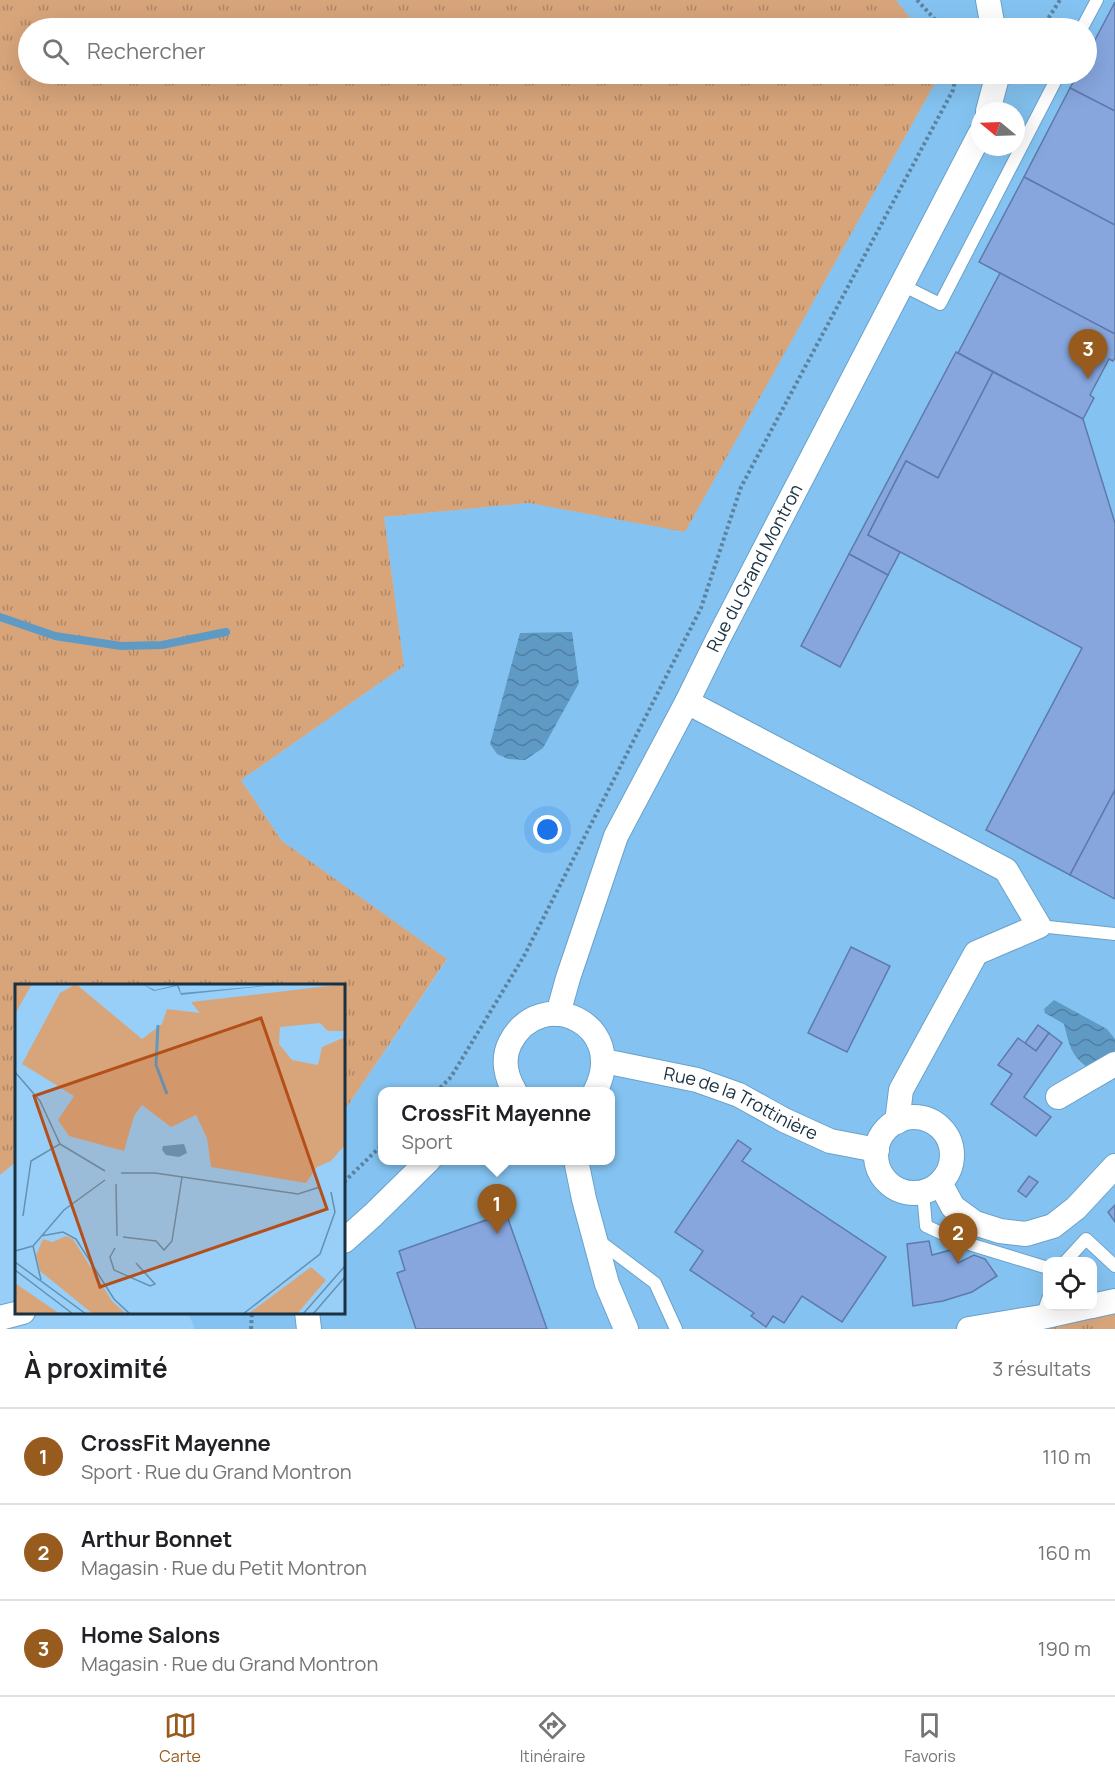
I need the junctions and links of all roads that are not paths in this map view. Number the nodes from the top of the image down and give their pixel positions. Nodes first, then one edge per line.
1 (988, 0) edge
2 (1097, 0) edge
3 (991, 18) edge
4 (1087, 18) edge
5 (995, 84) edge
6 (1054, 84) edge
7 (990, 102) edge
8 (971, 151) edge
9 (902, 285) junction
10 (687, 702) junction
11 (1039, 926) junction
12 (1115, 934) edge
13 (558, 1014) junction
14 (604, 1061) junction
15 (1115, 1064) edge
16 (512, 1087) edge
17 (598, 1087) edge
18 (1058, 1097) dead end
19 (897, 1122) junction
20 (877, 1150) junction
21 (425, 1165) edge
22 (577, 1165) edge
23 (1115, 1166) edge
24 (931, 1188) junction
25 (593, 1236) junction
26 (345, 1240) edge
27 (1070, 1257) edge
28 (1115, 1266) edge
29 (1043, 1267) edge
30 (1115, 1301) edge
31 (1097, 1305) edge
32 (1043, 1309) edge
33 (15, 1314) edge
34 (307, 1314) edge
35 (0, 1318) edge
36 (309, 1329) edge
37 (626, 1329) edge
38 (676, 1329) edge
39 (969, 1329) edge

1 - 3 street
2 - 4 lane
5 - 7 street
6 - 9 lane
8 - 9 street, Rue du Grand Montron
9 - 10 street, Rue du Grand Montron
10 - 11 street
10 - 13 street, Rue du Grand Montron
11 - 12 lane
11 - 19 street
13 - 14 street
13 - 16 street
14 - 17 street
14 - 20 street, Rue de la Trottinière
15 - 18 street
19 - 20 street
19 - 24 street
20 - 24 street
21 - 26 street
22 - 25 street
23 - 24 street
24 - 29 lane
25 - 37 street
25 - 38 lane
27 - 28 lane
30 - 31 street
32 - 39 street
33 - 35 street
34 - 36 street

